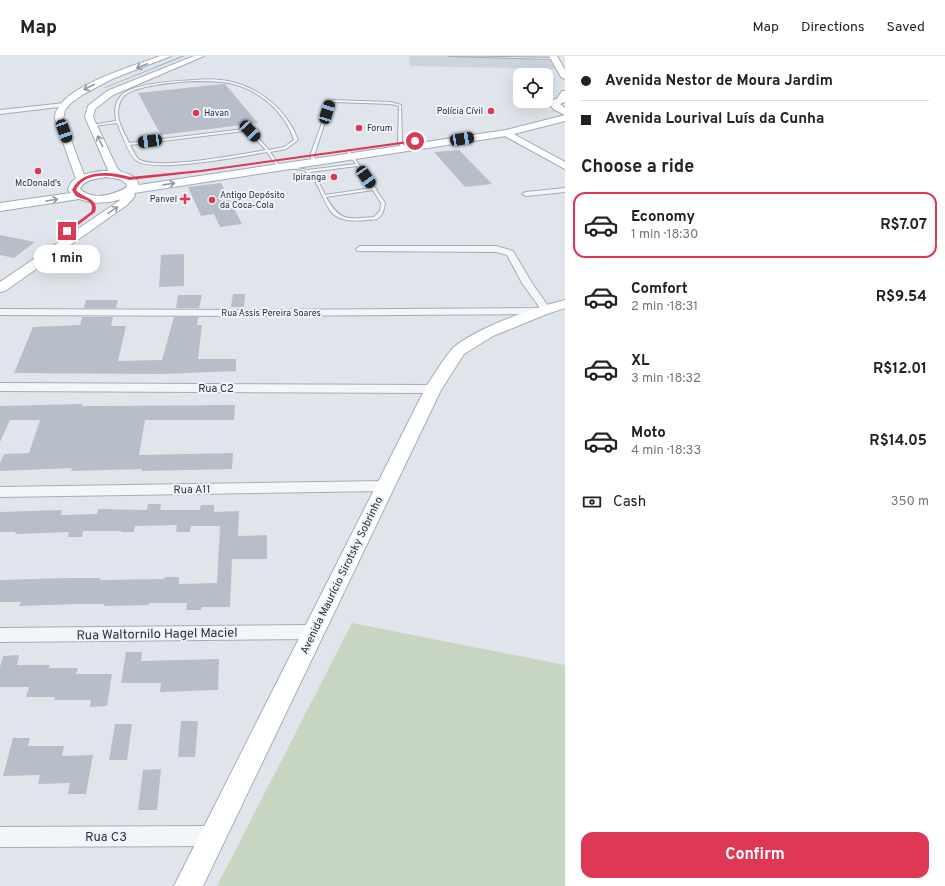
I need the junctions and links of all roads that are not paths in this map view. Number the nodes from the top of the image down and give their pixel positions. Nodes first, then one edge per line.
1 (167, 56) edge
2 (200, 56) edge
3 (450, 56) edge
4 (530, 57) edge
5 (554, 57) edge
6 (565, 77) edge
7 (562, 102) edge
8 (63, 108) junction
9 (0, 112) edge
10 (0, 118) edge
11 (565, 118) edge
12 (118, 122) junction
13 (93, 125) junction
14 (506, 133) junction
15 (129, 144) junction
16 (402, 146) junction
17 (268, 151) junction
18 (353, 157) junction
19 (313, 159) junction
20 (277, 164) junction
21 (565, 166) edge
22 (307, 171) junction
23 (127, 183) junction
24 (375, 189) junction
25 (81, 190) junction
26 (565, 190) edge
27 (526, 194) dead end
28 (324, 196) junction
29 (0, 200) edge
30 (0, 207) edge
31 (360, 249) dead end
32 (0, 278) edge
33 (0, 288) edge
34 (565, 304) edge
35 (544, 311) junction
36 (0, 312) edge
37 (0, 387) edge
38 (433, 389) junction
39 (384, 486) junction
40 (0, 492) edge
41 (314, 632) junction
42 (0, 634) edge
43 (212, 836) junction
44 (0, 837) edge
45 (188, 886) edge

1 -> 8 street
2 - 13 street
3 - 4 lane
4 - 5 lane
5 - 6 street
7 - 16 main road
8 - 9 street
8 - 10 street
8 - 25 street
11 - 14 main road
12 - 13 lane
12 - 15 lane
12 - 17 lane
23 -> 13 street
14 - 16 main road
14 - 21 street
15 - 17 lane
15 - 17 lane
16 - 18 main road
16 - 19 lane
17 - 20 lane
18 - 19 main road
18 - 22 lane
18 - 24 lane
19 - 20 main road
20 - 22 lane
20 - 23 main road
22 - 28 lane
23 - 25 main road
23 - 25 main road
33 -> 23 street
24 - 28 lane
24 - 28 lane
25 - 29 main road
30 -> 25 main road
25 - 32 street
26 - 27 street
31 - 35 street
34 - 35 street, Avenida Maurício Sirotsky Sobrinho
35 - 36 street, Rua Assis Pereira Soares
35 - 38 street, Avenida Maurício Sirotsky Sobrinho
37 - 38 street, Rua C2
38 - 39 street, Avenida Maurício Sirotsky Sobrinho
39 - 40 street, Rua A11
39 - 41 street, Avenida Maurício Sirotsky Sobrinho
41 - 42 street, Rua Waltornilo Hagel Maciel
41 - 43 street, Avenida Maurício Sirotsky Sobrinho
43 - 44 street, Rua C3
43 - 45 street, Avenida Maurício Sirotsky Sobrinho

